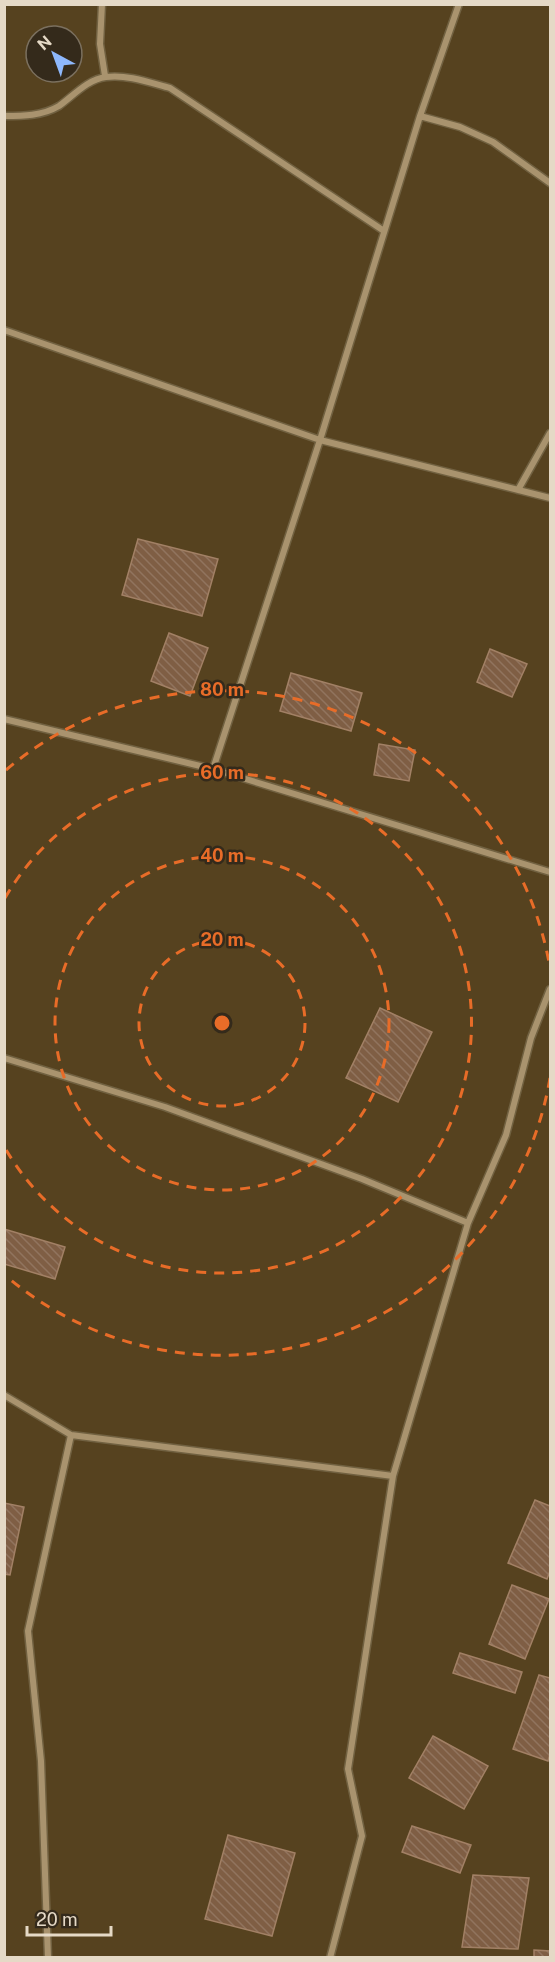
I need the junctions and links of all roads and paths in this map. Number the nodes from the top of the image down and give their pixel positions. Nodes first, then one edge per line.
1 (102, 4) edge
2 (459, 4) edge
3 (105, 76) junction
4 (4, 116) edge
5 (420, 116) junction
6 (550, 183) edge
7 (384, 231) junction
8 (4, 330) edge
9 (550, 433) edge
10 (320, 440) junction
11 (518, 490) junction
12 (550, 498) edge
13 (4, 719) edge
14 (213, 769) junction
15 (550, 872) edge
16 (550, 989) edge
17 (4, 1058) edge
18 (468, 1223) junction
19 (4, 1395) edge
20 (71, 1435) junction
21 (393, 1476) junction
22 (48, 1958) edge
23 (330, 1958) edge

1 - 3 street
2 - 5 street
3 - 4 street
3 - 7 street
5 - 6 street
5 - 7 street
7 - 10 street
8 - 10 street
9 - 11 street
10 - 11 street
10 - 14 street
11 - 12 street
13 - 14 street
14 - 15 street
16 - 18 street
17 - 18 street
18 - 21 street
19 - 20 street
20 - 21 street
20 - 22 street
21 - 23 street

